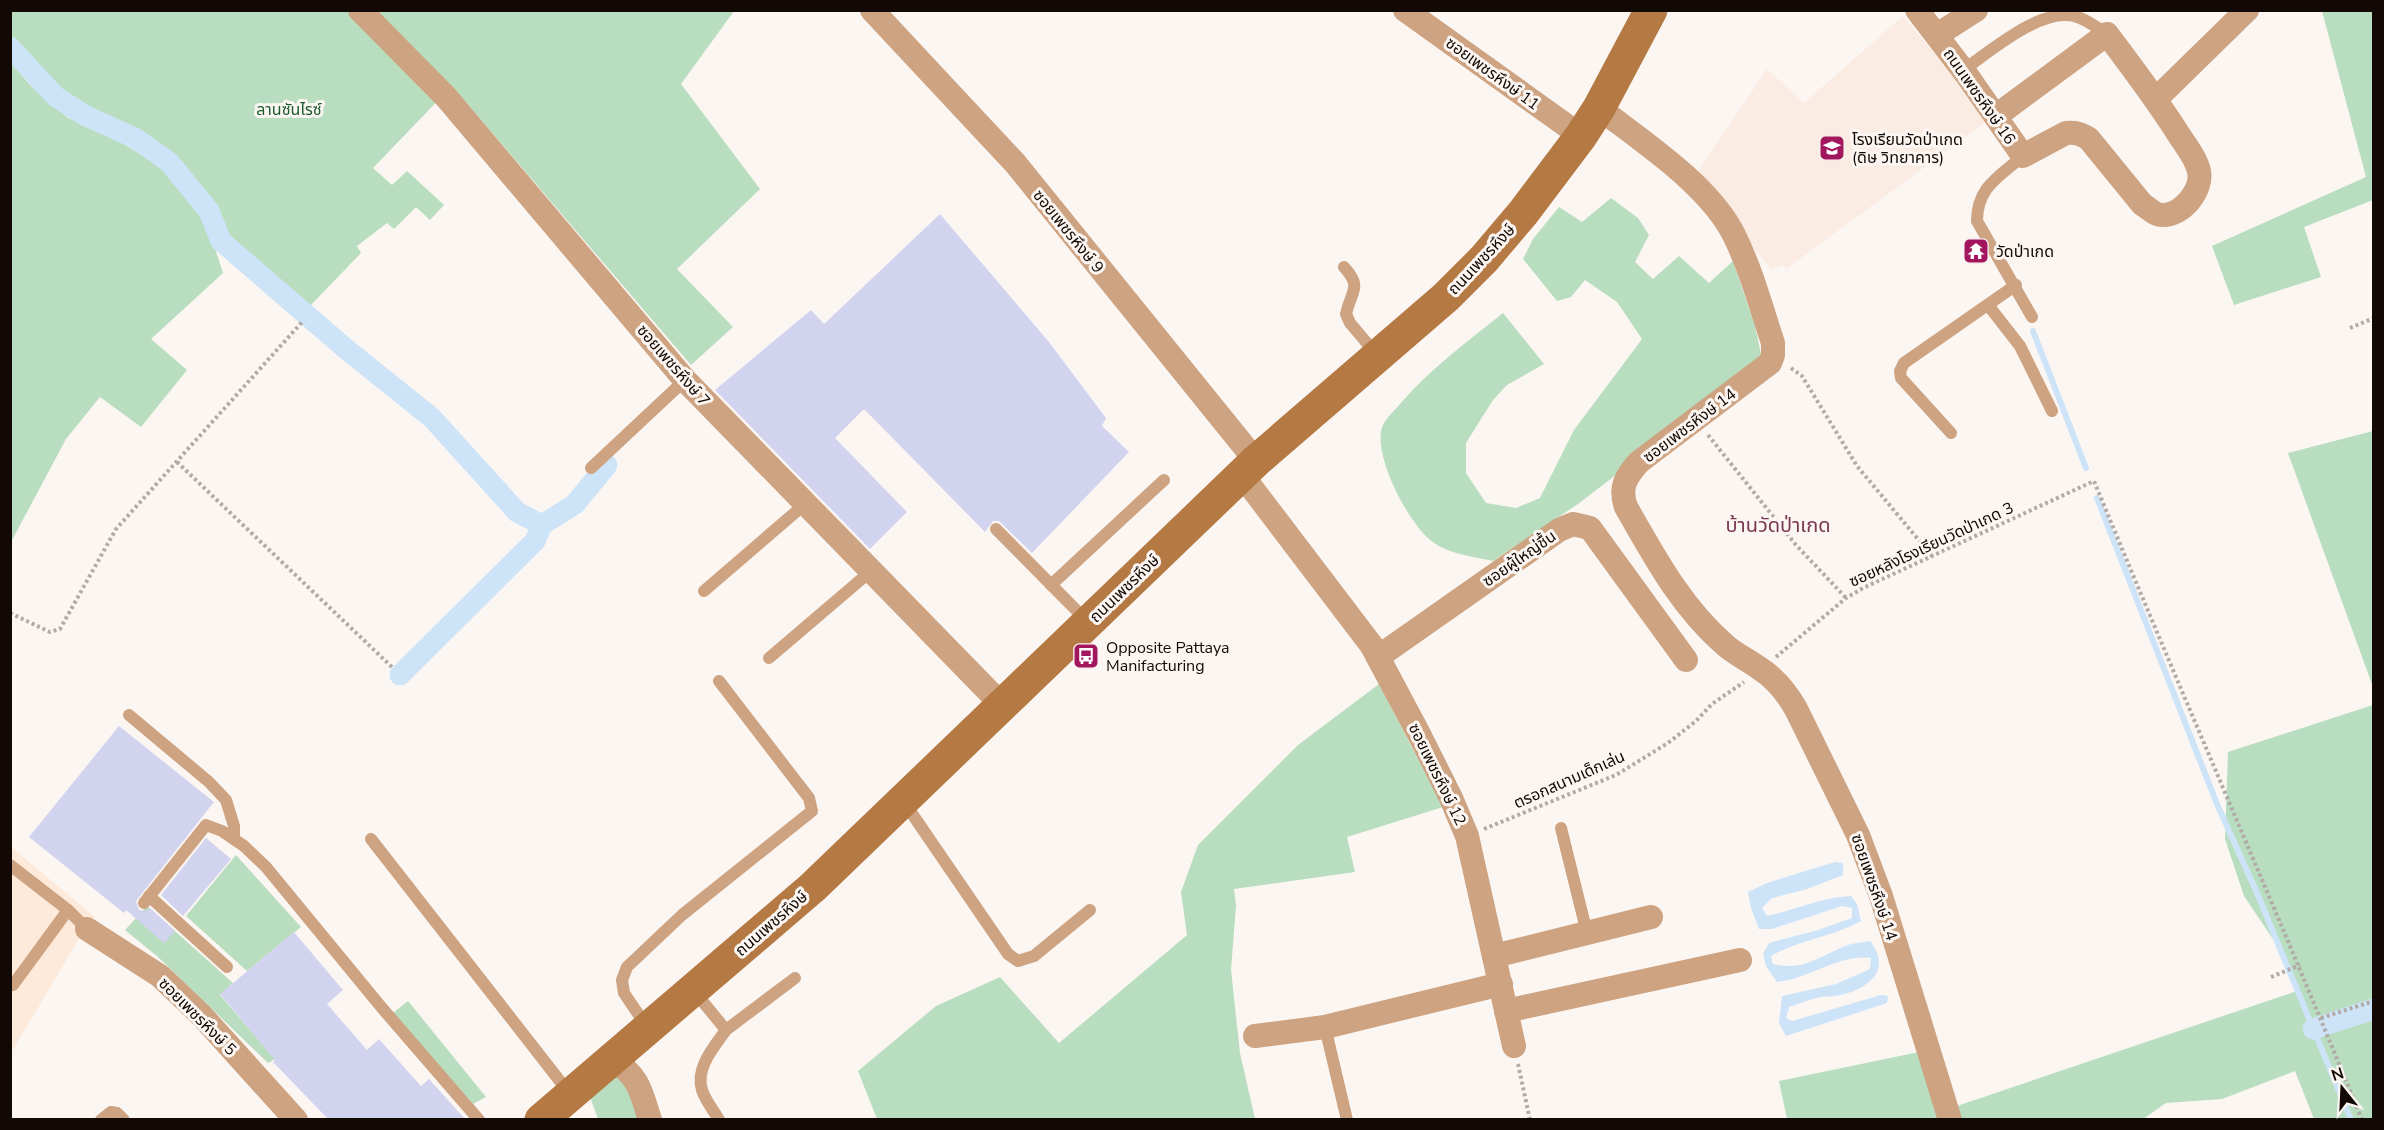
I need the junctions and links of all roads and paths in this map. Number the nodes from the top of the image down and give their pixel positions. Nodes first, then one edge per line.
1 (360, 10) edge
2 (872, 10) edge
3 (1405, 10) edge
4 (1651, 10) edge
5 (1917, 10) edge
6 (1976, 10) edge
7 (2247, 10) edge
8 (2107, 34) junction
9 (1937, 35) junction
10 (1963, 70) junction
11 (2156, 99) junction
12 (1599, 108) junction
13 (1996, 116) junction
14 (1581, 136) junction
15 (2023, 156) junction
16 (1344, 267) dead end
17 (2016, 285) junction
18 (1988, 305) junction
19 (2032, 317) dead end
20 (2373, 318) edge
21 (303, 321) dead end
22 (2350, 328) dead end
23 (1773, 355) junction
24 (1377, 356) junction
25 (685, 380) junction
26 (2052, 411) dead end
27 (1696, 420) junction
28 (1951, 433) dead end
29 (177, 462) junction
30 (591, 468) dead end
31 (1249, 468) junction
32 (1164, 480) dead end
33 (805, 504) junction
34 (996, 529) dead end
35 (1932, 556) junction
36 (871, 571) junction
37 (1051, 585) junction
38 (704, 591) dead end
39 (1846, 598) junction
40 (10, 613) edge
41 (1088, 622) junction
42 (1377, 657) junction
43 (769, 658) dead end
44 (1686, 660) dead end
45 (393, 668) dead end
46 (1762, 670) junction
47 (719, 681) dead end
48 (1003, 706) junction
49 (129, 715) dead end
50 (904, 801) junction
51 (1561, 828) dead end
52 (1467, 836) junction
53 (234, 839) junction
54 (371, 839) dead end
55 (10, 865) edge
56 (68, 910) junction
57 (1090, 910) dead end
58 (1651, 917) dead end
59 (87, 928) joint
60 (1587, 933) junction
61 (1494, 956) junction
62 (1740, 960) dead end
63 (2300, 965) junction
64 (227, 967) dead end
65 (2271, 977) dead end
66 (795, 978) dead end
67 (1501, 984) junction
68 (13, 985) dead end
69 (693, 990) junction
70 (2373, 1001) edge
71 (1506, 1011) junction
72 (2321, 1018) junction
73 (1325, 1027) junction
74 (648, 1028) junction
75 (726, 1030) junction
76 (1255, 1036) dead end
77 (1514, 1046) joint
78 (612, 1060) junction
79 (571, 1095) junction
80 (101, 1119) edge
81 (124, 1119) edge
82 (296, 1119) edge
83 (479, 1119) edge
84 (540, 1119) edge
85 (650, 1119) edge
86 (719, 1119) edge
87 (1347, 1119) edge
88 (1530, 1119) edge
89 (1950, 1119) edge
90 (2362, 1119) edge

1 - 25 street, ซอยเพชรหึงษ์ 7
2 - 31 street, ซอยเพชรหึงษ์ 9
3 - 14 street, ซอยเพชรหึงษ์ 11
4 - 12 main road, ถนนเพชรหึงษ์
5 - 9 street, ถนนเพชรหึงษ์ 16
6 - 9 street
7 - 11 street
8 - 10 lane
8 - 11 street
8 - 13 street
9 - 10 street, ถนนเพชรหึงษ์ 16
10 - 13 street, ถนนเพชรหึงษ์ 16
11 - 15 street, ถนนเพชรหึงษ์ 16
12 - 14 main road, ถนนเพชรหึงษ์
12 - 23 street
13 - 15 street, ถนนเพชรหึงษ์ 16
14 - 24 main road, ถนนเพชรหึงษ์
15 - 17 lane
16 - 24 lane
17 - 18 lane
17 - 19 lane
18 - 26 lane
18 - 28 lane
20 - 22 path
21 - 29 path
23 - 27 street, ซอยเพชรหึงษ์ 14
23 - 35 path
24 - 31 main road, ถนนเพชรหึงษ์
25 - 30 lane
25 - 33 street, ซอยเพชรหึงษ์ 7
27 - 39 path
27 - 46 street, ซอยเพชรหึงษ์ 14
29 - 40 path
29 - 45 path
31 - 41 main road, ถนนเพชรหึงษ์
31 - 42 street, ซอยเพชรหึงษ์ 12
32 - 37 lane
33 - 36 street, ซอยเพชรหึงษ์ 7
33 - 38 lane
34 - 37 lane
35 - 39 path, ซอยหลังโรงเรียนวัดป่าเกด 3
35 - 63 path, ซอยหลังโรงเรียนวัดป่าเกด 3
36 - 43 lane
36 - 48 street, ซอยเพชรหึงษ์ 7
37 - 41 lane
39 - 46 path, ซอยหลังโรงเรียนวัดป่าเกด 3
41 - 48 main road, ถนนเพชรหึงษ์
42 - 44 street, ซอยผู้ใหญ่ชื้น
42 - 52 street, ซอยเพชรหึงษ์ 12
46 - 52 path, ตรอกสนามเด็กเล่น
46 - 89 street, ซอยเพชรหึงษ์ 14
47 - 74 lane
48 - 50 main road, ถนนเพชรหึงษ์
49 - 53 lane
50 - 57 lane
50 - 69 main road, ถนนเพชรหึงษ์
51 - 60 lane
52 - 61 street, ซอยเพชรหึงษ์ 12
53 - 64 lane
53 - 83 lane
54 - 79 lane
55 - 56 lane
56 - 59 lane
56 - 68 lane
58 - 60 street
59 - 82 street, ซอยเพชรหึงษ์ 5
60 - 61 street
61 - 67 street, ซอยเพชรหึงษ์ 12
62 - 71 street
63 - 65 path
63 - 72 path
66 - 75 lane
67 - 71 street, ซอยเพชรหึงษ์ 12
67 - 73 street
69 - 74 main road, ถนนเพชรหึงษ์
69 - 75 lane
70 - 72 path
71 - 77 street, ซอยเพชรหึงษ์ 12
72 - 90 path
73 - 76 street
73 - 87 lane
74 - 78 main road, ถนนเพชรหึงษ์
75 - 86 lane
77 - 88 path
78 - 79 main road, ถนนเพชรหึงษ์
78 - 85 street
79 - 84 main road, ถนนเพชรหึงษ์
80 - 81 lane

